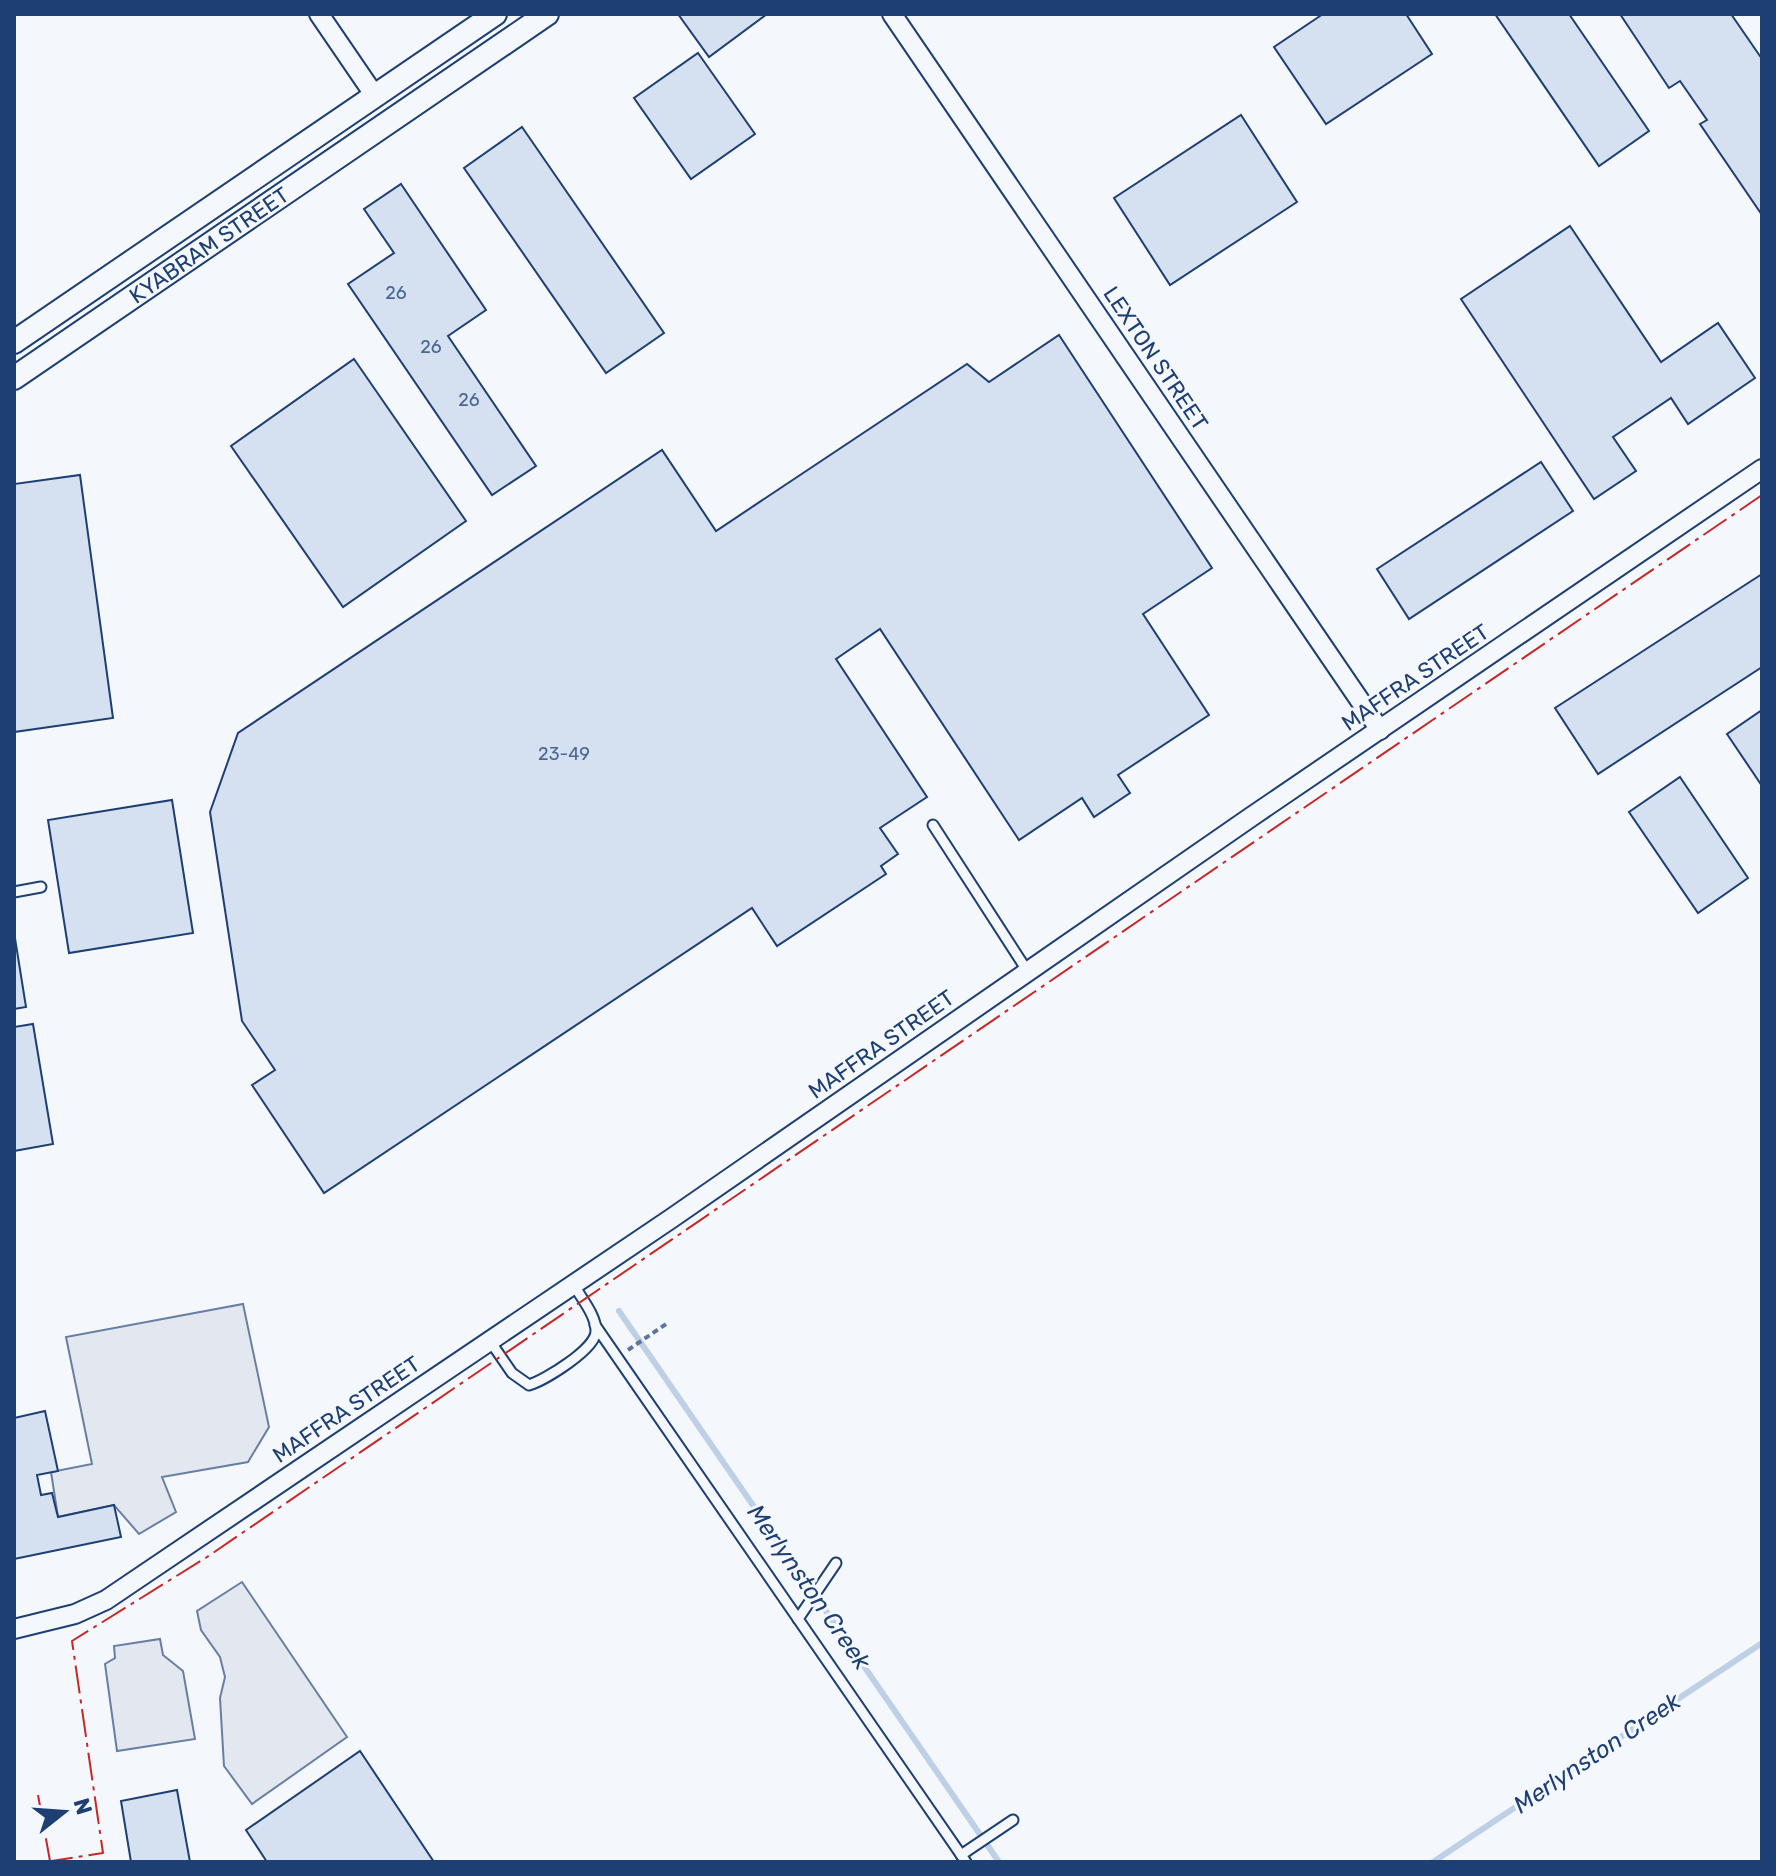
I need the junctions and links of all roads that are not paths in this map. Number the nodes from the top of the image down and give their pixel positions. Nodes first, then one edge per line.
1 (319, 14) edge
2 (495, 14) edge
3 (547, 14) edge
4 (892, 14) edge
5 (375, 96) junction
6 (391, 120) junction
7 (14, 342) edge
8 (18, 368) edge
9 (1762, 469) edge
10 (1380, 730) junction
11 (933, 825) dead end
12 (41, 887) dead end
13 (14, 892) edge
14 (1028, 972) junction
15 (574, 1285) junction
16 (595, 1325) junction
17 (490, 1341) junction
18 (836, 1563) dead end
19 (798, 1619) junction
20 (14, 1629) edge
21 (1013, 1820) dead end
22 (964, 1859) edge

1 - 5 street
2 - 5 street, KYABRAM STREET
3 - 6 street, KYABRAM STREET
4 - 10 street, LEXTON STREET
5 - 6 street
5 - 7 street, KYABRAM STREET
6 - 8 street, KYABRAM STREET
9 - 10 street, MAFFRA STREET
10 - 14 street, MAFFRA STREET
11 - 14 lane
12 - 13 lane
14 - 15 street, MAFFRA STREET
15 - 16 lane
15 - 17 street, MAFFRA STREET
16 - 17 lane
16 - 19 lane
17 - 20 street, MAFFRA STREET
18 - 19 lane
19 - 22 lane
21 - 22 lane

